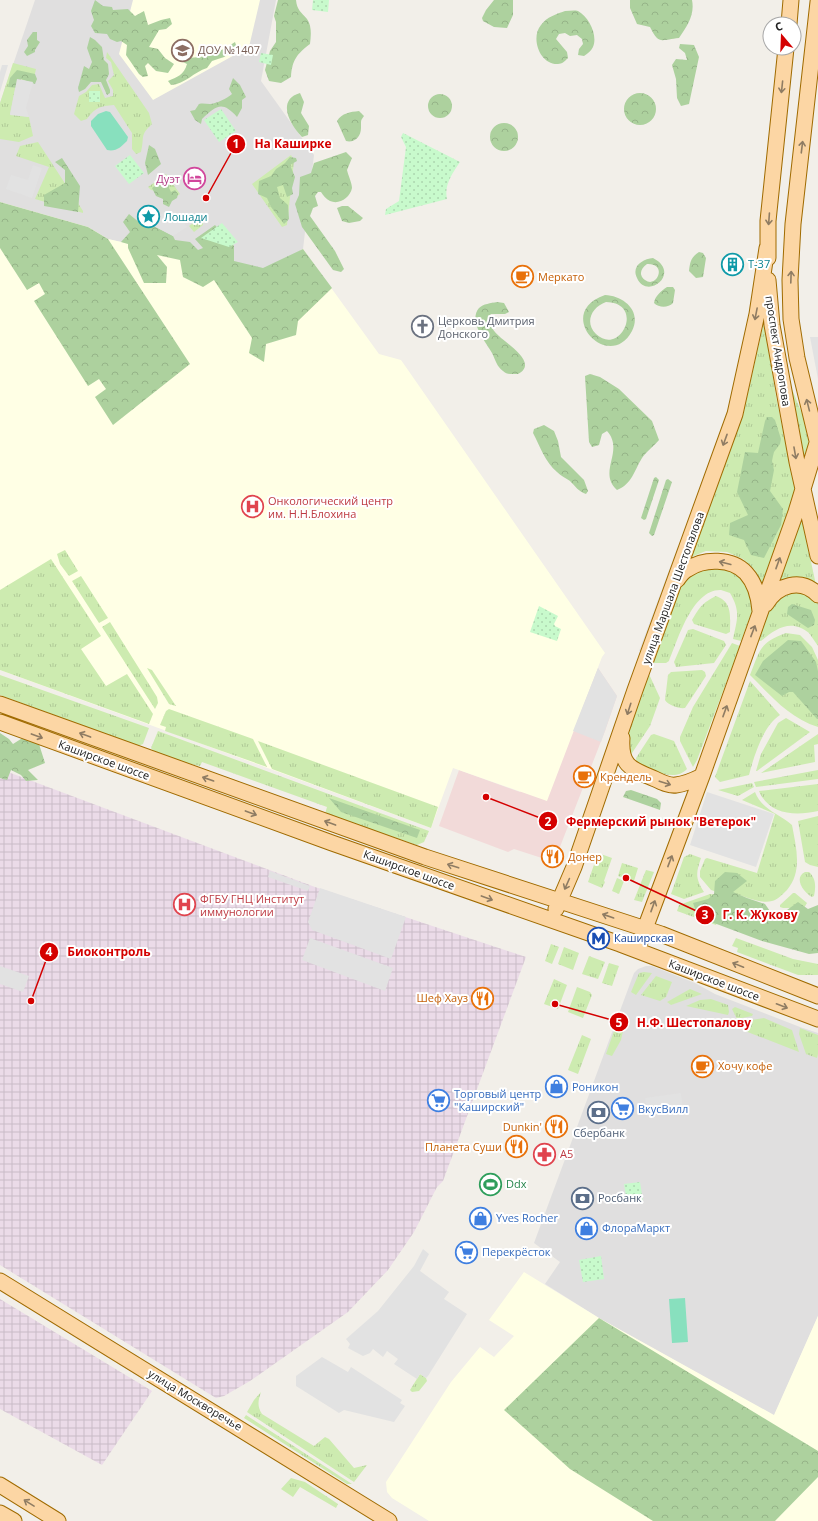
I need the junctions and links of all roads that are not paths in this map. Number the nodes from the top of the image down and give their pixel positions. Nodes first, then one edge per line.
1 (791, 0) edge
2 (818, 2) edge
3 (789, 16) edge
4 (785, 56) edge
5 (768, 248) junction
6 (818, 444) edge
7 (803, 491) junction
8 (818, 509) edge
9 (811, 524) junction
10 (818, 556) edge
11 (675, 582) junction
12 (818, 595) edge
13 (760, 613) junction
14 (0, 704) edge
15 (0, 722) edge
16 (623, 728) junction
17 (702, 776) junction
18 (560, 900) junction
19 (551, 920) junction
20 (645, 929) junction
21 (637, 950) junction
22 (818, 996) edge
23 (818, 1019) edge
24 (0, 1281) edge
25 (0, 1485) edge
26 (0, 1513) edge
27 (14, 1521) edge
28 (58, 1521) edge
29 (389, 1521) edge

1 - 3 main road
6 -> 2 main road, проспект Андропова
4 -> 5 main road, проспект Андропова
5 -> 7 main road, проспект Андропова
5 -> 11 main road, улица Маршала Шестопалова
6 - 7 main road
7 - 9 main road, проспект Андропова
13 -> 7 main road
8 - 9 main road
9 - 10 main road, проспект Андропова
13 -> 11 main road
11 -> 16 main road, улица Маршала Шестопалова
12 - 13 main road
17 -> 13 main road
18 -> 14 main road, Каширское шоссе
15 -> 19 main road, Каширское шоссе
16 -> 17 main road
16 -> 18 main road, улица Маршала Шестопалова
20 -> 17 main road
18 - 19 main road, улица Маршала Шестопалова
20 -> 18 main road, Каширское шоссе
19 - 21 main road, Каширское шоссе
20 - 21 main road
22 -> 20 main road, Каширское шоссе
21 -> 23 main road, Каширское шоссе
24 - 29 main road, улица Москворечье
28 -> 25 main road
26 - 27 main road

